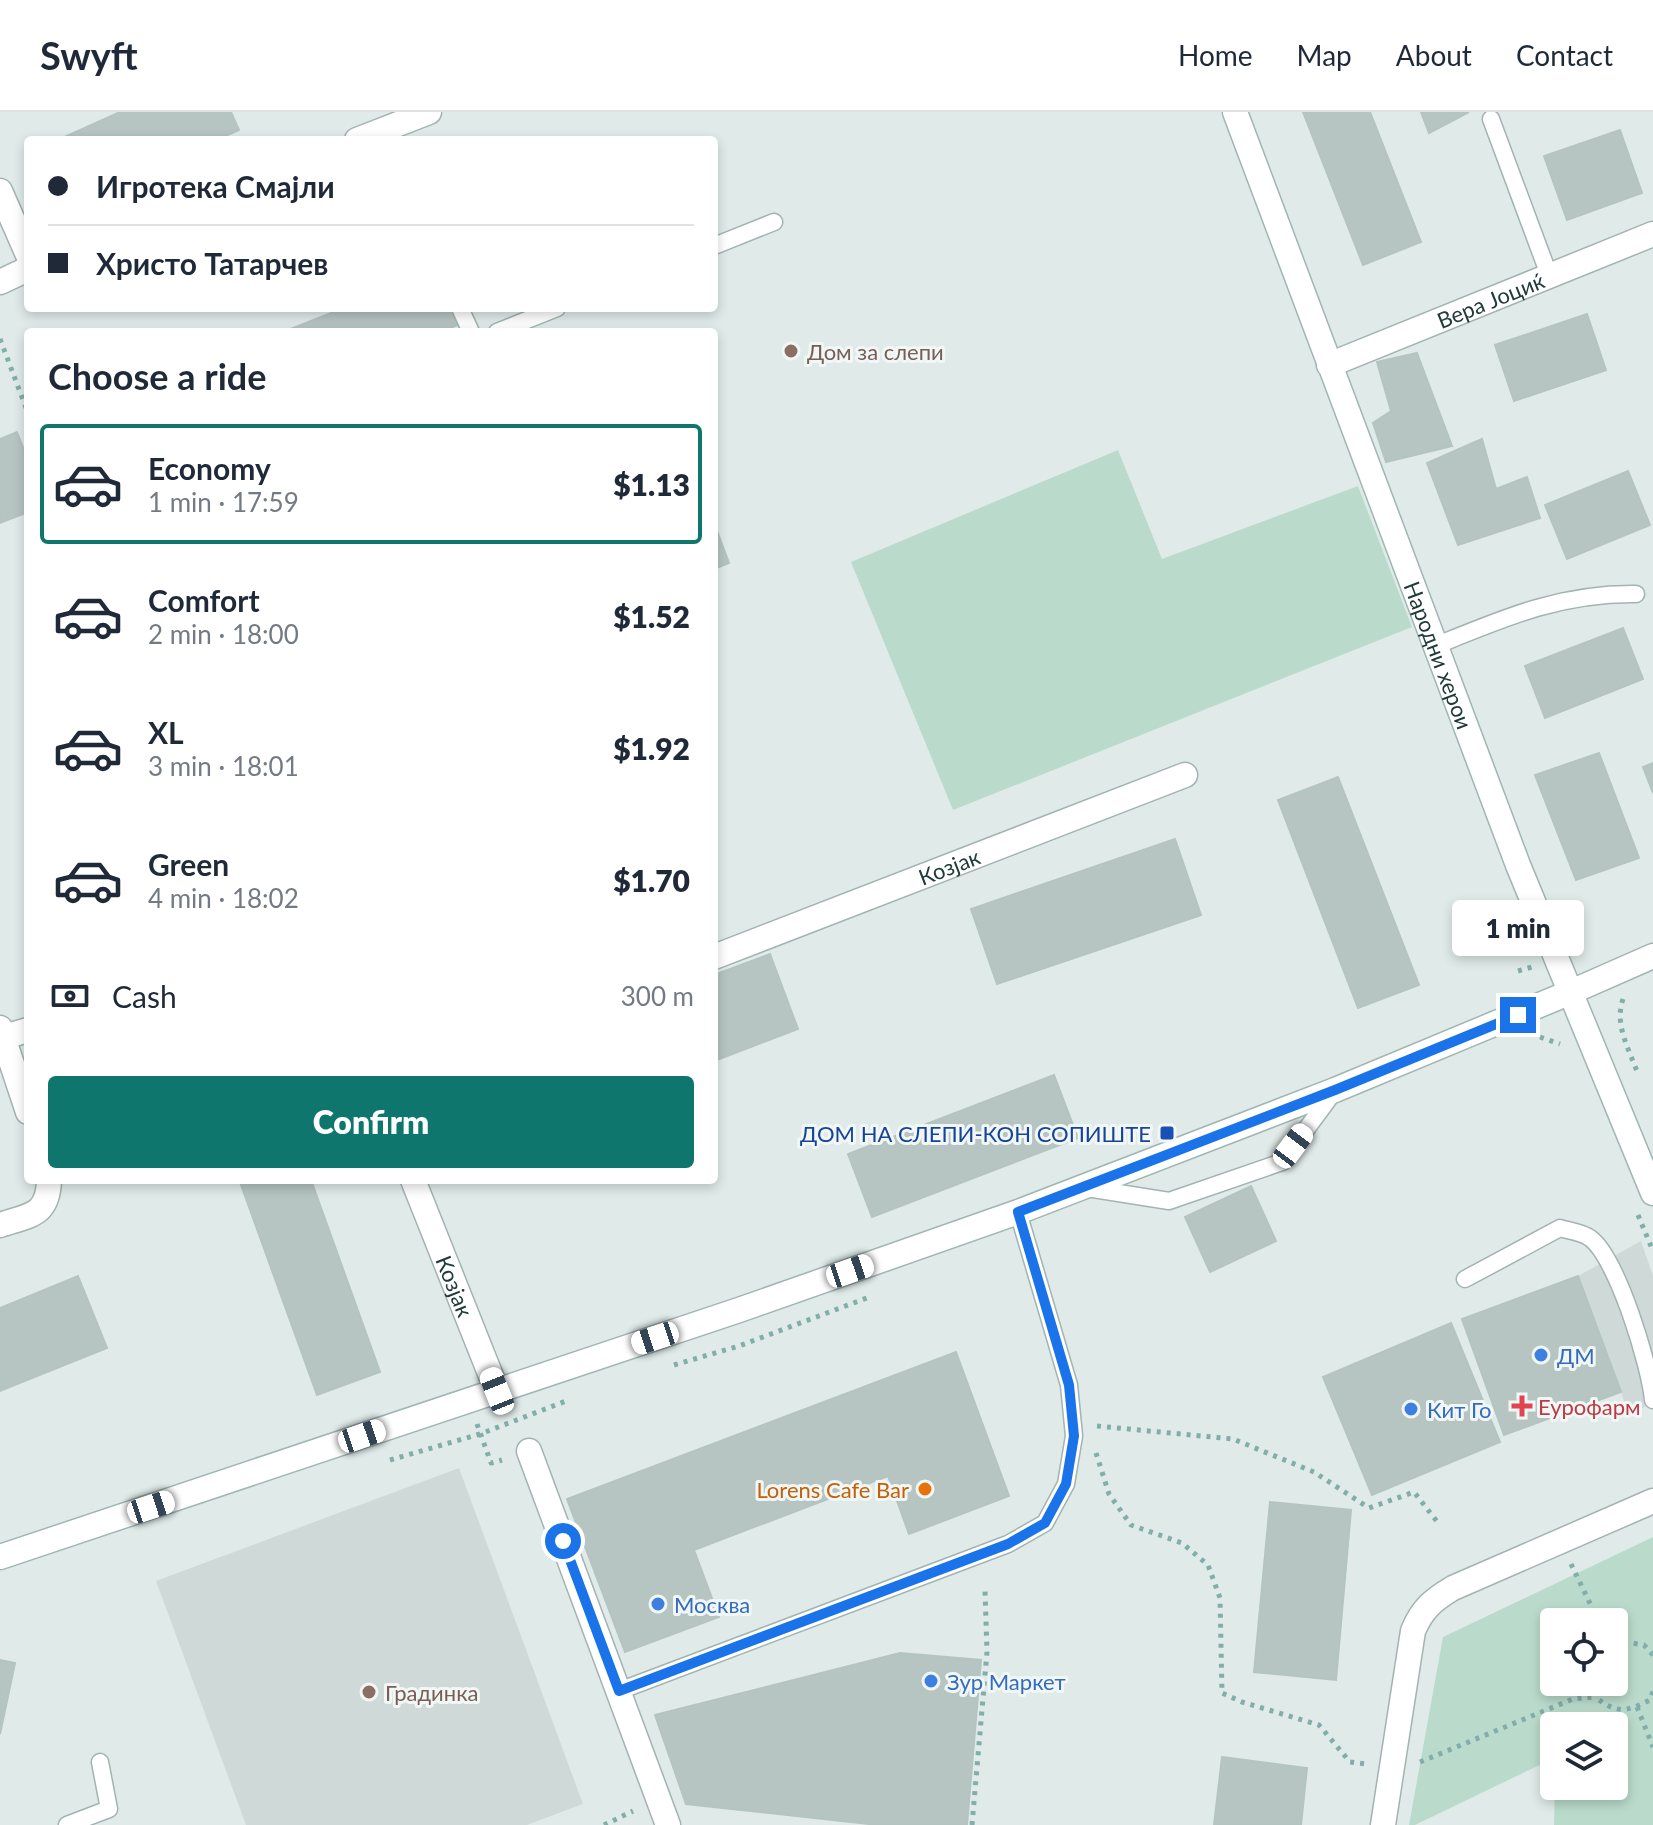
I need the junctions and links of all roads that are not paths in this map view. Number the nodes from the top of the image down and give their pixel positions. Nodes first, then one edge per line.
1 (429, 112) edge
2 (1235, 112) edge
3 (1491, 119) dead end
4 (384, 135) edge
5 (0, 191) edge
6 (774, 222) dead end
7 (1653, 234) edge
8 (718, 244) edge
9 (24, 246) edge
10 (24, 271) edge
11 (1549, 275) junction
12 (0, 282) edge
13 (547, 312) edge
14 (507, 328) edge
15 (1329, 365) junction
16 (1636, 594) dead end
17 (1435, 646) junction
18 (1185, 775) dead end
19 (718, 955) edge
20 (1653, 956) edge
21 (1571, 992) junction
22 (24, 1030) edge
23 (2, 1032) edge
24 (1335, 1090) junction
25 (24, 1100) edge
26 (49, 1184) edge
27 (415, 1184) edge
28 (1085, 1187) junction
29 (1644, 1201) edge
30 (1018, 1212) junction
31 (0, 1225) edge
32 (1465, 1279) dead end
33 (497, 1391) junction
34 (1653, 1400) edge
35 (529, 1451) dead end
36 (1653, 1501) edge
37 (0, 1557) edge
38 (619, 1691) junction
39 (100, 1762) dead end
40 (67, 1825) edge
41 (668, 1825) edge
42 (1383, 1825) edge

1 - 4 street
2 - 15 street, Народни херои
3 - 11 lane
5 - 9 street
6 - 8 lane
7 - 11 street, Вера Јоциќ
10 - 12 street
11 - 15 street, Вера Јоциќ
13 - 14 lane
15 - 17 street, Народни херои
16 - 17 lane
17 - 21 street, Народни херои
18 - 19 street, Козјак
20 - 21 street
21 - 24 street
21 - 29 street, Народни херои
22 - 23 street
23 - 25 street
24 - 28 street
24 - 28 lane
26 - 31 street
27 - 33 street, Козјак
28 - 30 street
30 - 33 street
30 - 38 lane
32 - 34 lane
33 - 37 street
35 - 38 street
36 - 42 street
38 - 41 street
39 - 40 lane

